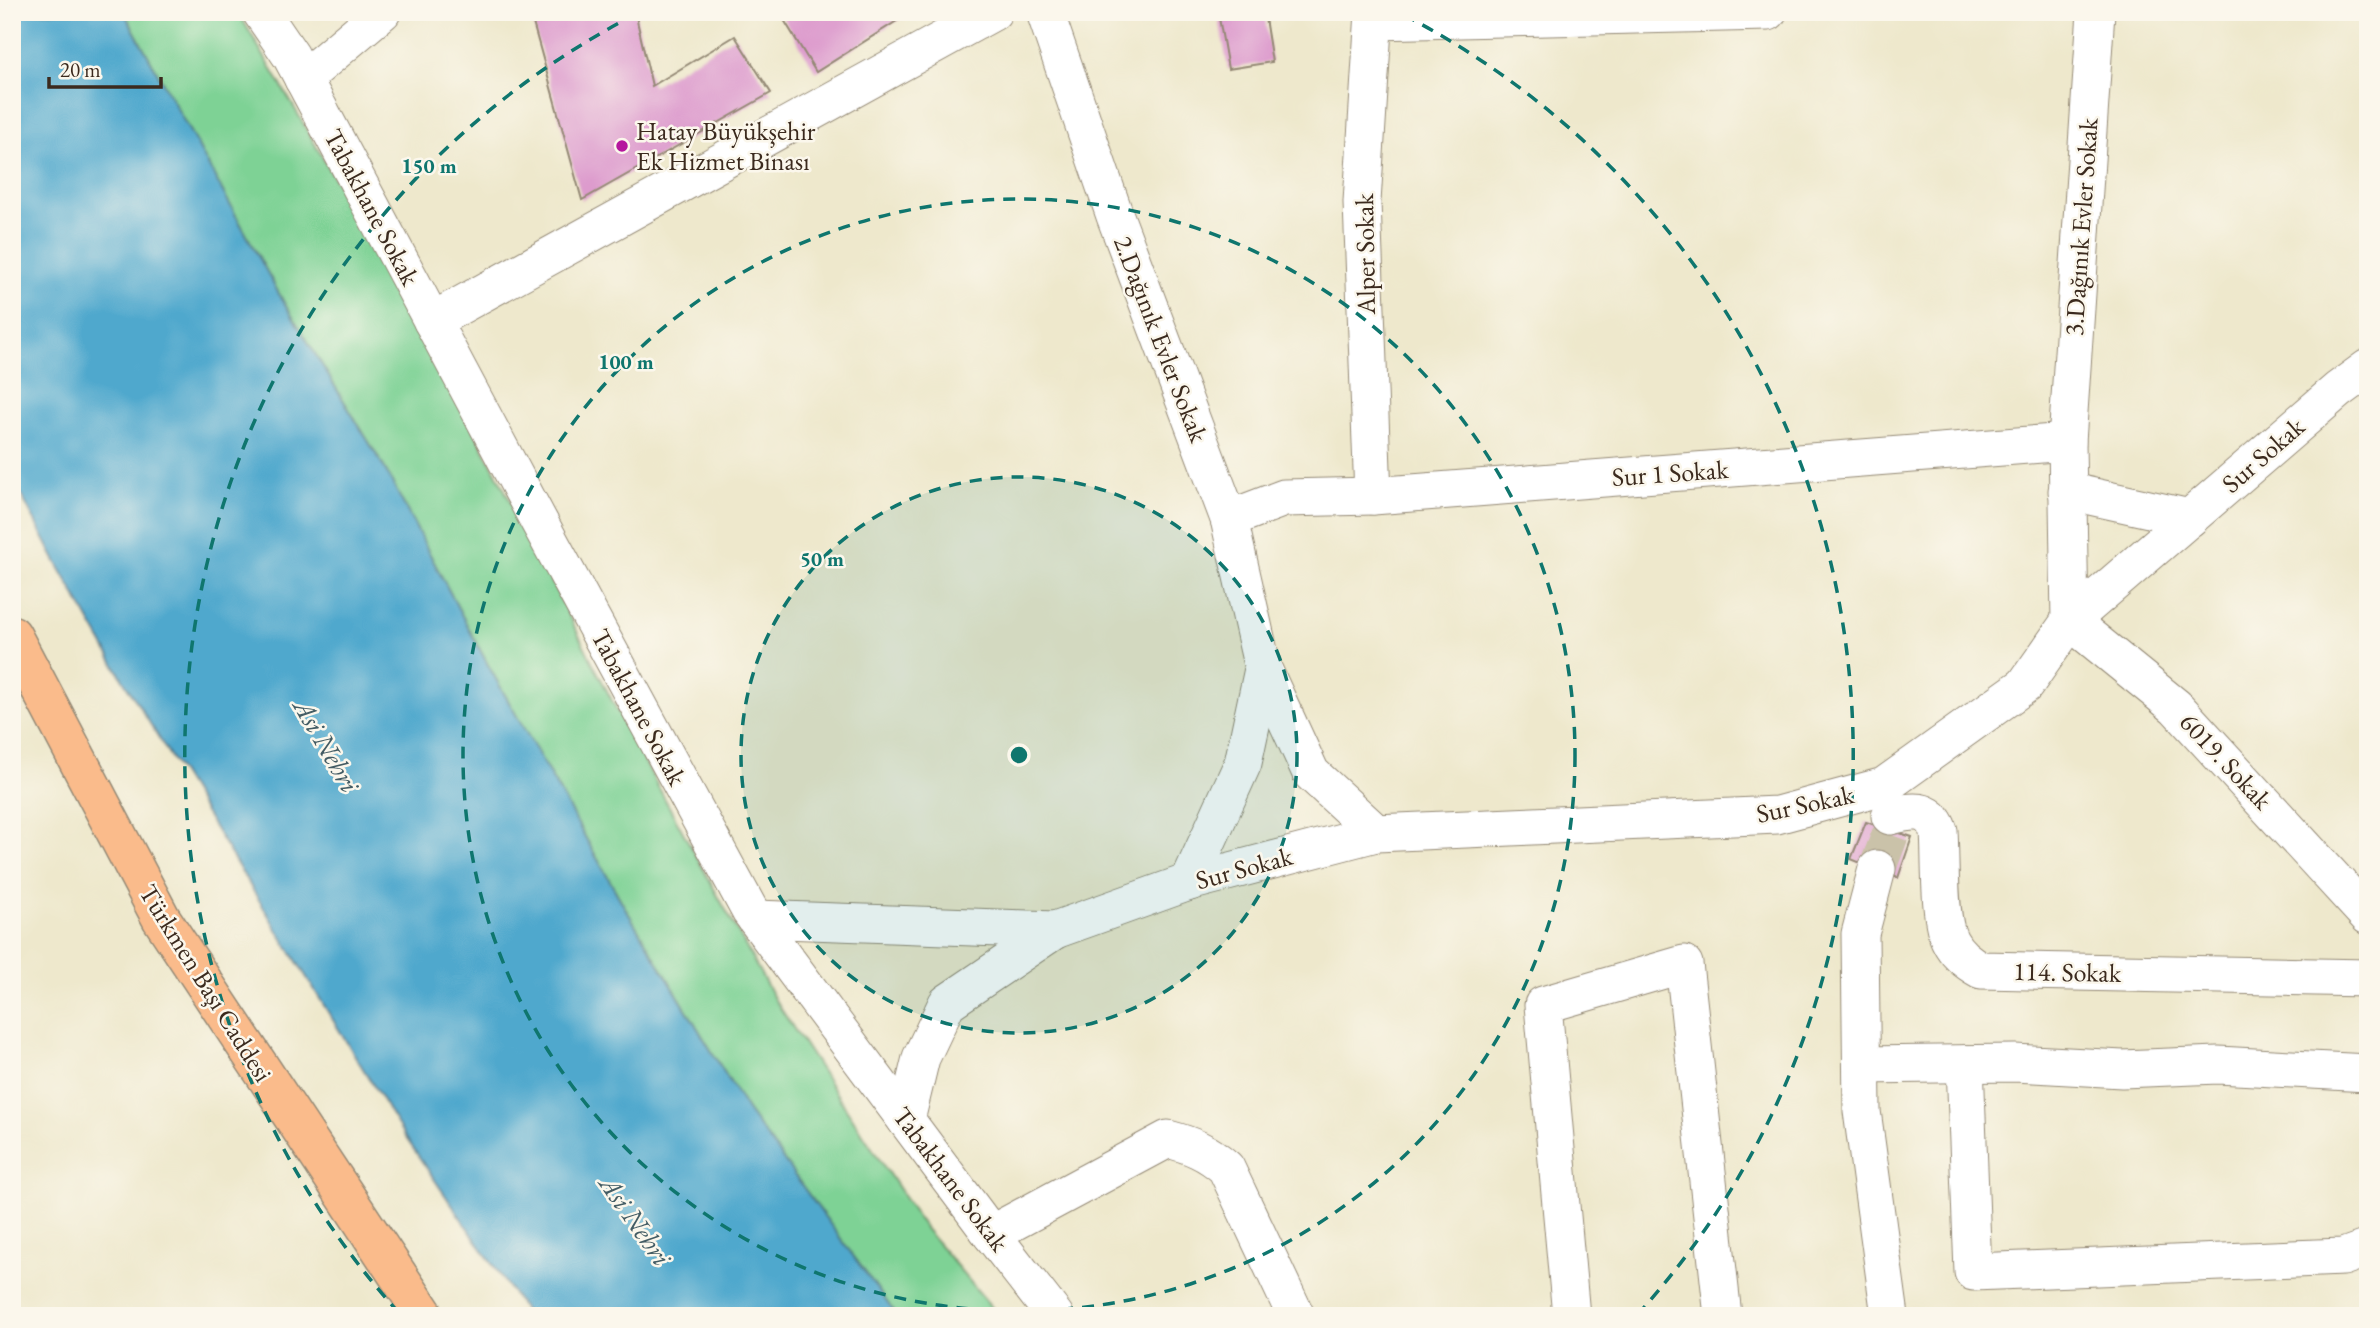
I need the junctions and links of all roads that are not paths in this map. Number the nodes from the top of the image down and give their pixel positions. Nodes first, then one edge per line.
1 (261, 12) edge
2 (281, 12) edge
3 (382, 12) edge
4 (993, 12) edge
5 (1045, 12) edge
6 (1768, 12) edge
7 (2096, 12) edge
8 (1374, 17) edge
9 (297, 67) junction
10 (432, 321) junction
11 (2368, 368) edge
12 (2067, 442) junction
13 (2067, 491) junction
14 (1373, 496) junction
15 (2190, 517) junction
16 (1228, 519) junction
17 (2070, 621) junction
18 (12, 635) edge
19 (1263, 669) junction
20 (1889, 811) junction
21 (1376, 833) junction
22 (1877, 869) tunnel mouth
23 (1189, 882) junction
24 (2368, 916) edge
25 (756, 919) junction
26 (1055, 930) junction
27 (2368, 978) edge
28 (1965, 1064) junction
29 (1862, 1065) junction
30 (2368, 1073) edge
31 (906, 1120) junction
32 (991, 1234) junction
33 (2368, 1248) edge
34 (425, 1316) edge
35 (1055, 1316) edge
36 (1296, 1316) edge
37 (1572, 1316) edge
38 (1723, 1316) edge
39 (1889, 1316) edge

1 - 9 street
2 - 9 street
3 - 9 street
4 - 10 street
5 - 16 street, 2.Dağınık Evler Sokak
6 - 8 street
7 - 12 street, 3.Dağınık Evler Sokak
8 - 14 street, Alper Sokak
9 - 10 street, Tabakhane Sokak
10 - 25 street, Tabakhane Sokak
11 - 15 street, Sur Sokak
12 - 13 street
12 - 14 street, Sur 1 Sokak
13 - 15 street
13 - 17 street
14 - 16 street, Sur 1 Sokak
15 - 17 street, Sur Sokak
16 - 19 street, 2.Dağınık Evler Sokak
17 - 20 street, Sur Sokak
17 - 24 street, 6019. Sokak
18 - 34 main road, Türkmen Başı Caddesi
19 - 21 street, 2.Dağınık Evler Sokak
19 - 23 street, 2.Dağınık Evler Sokak
20 - 21 street, Sur Sokak
20 - 27 street, 114. Sokak
21 - 23 street, Sur Sokak
22 - 29 street
23 - 26 street, Sur Sokak
25 - 26 street, Sur Sokak
25 - 31 street, Tabakhane Sokak
26 - 31 street, Sur Sokak
28 - 29 street
28 - 30 street
28 - 33 street
29 - 39 street
31 - 32 street, Tabakhane Sokak
32 - 35 street, Tabakhane Sokak
32 - 36 street
37 - 38 street

